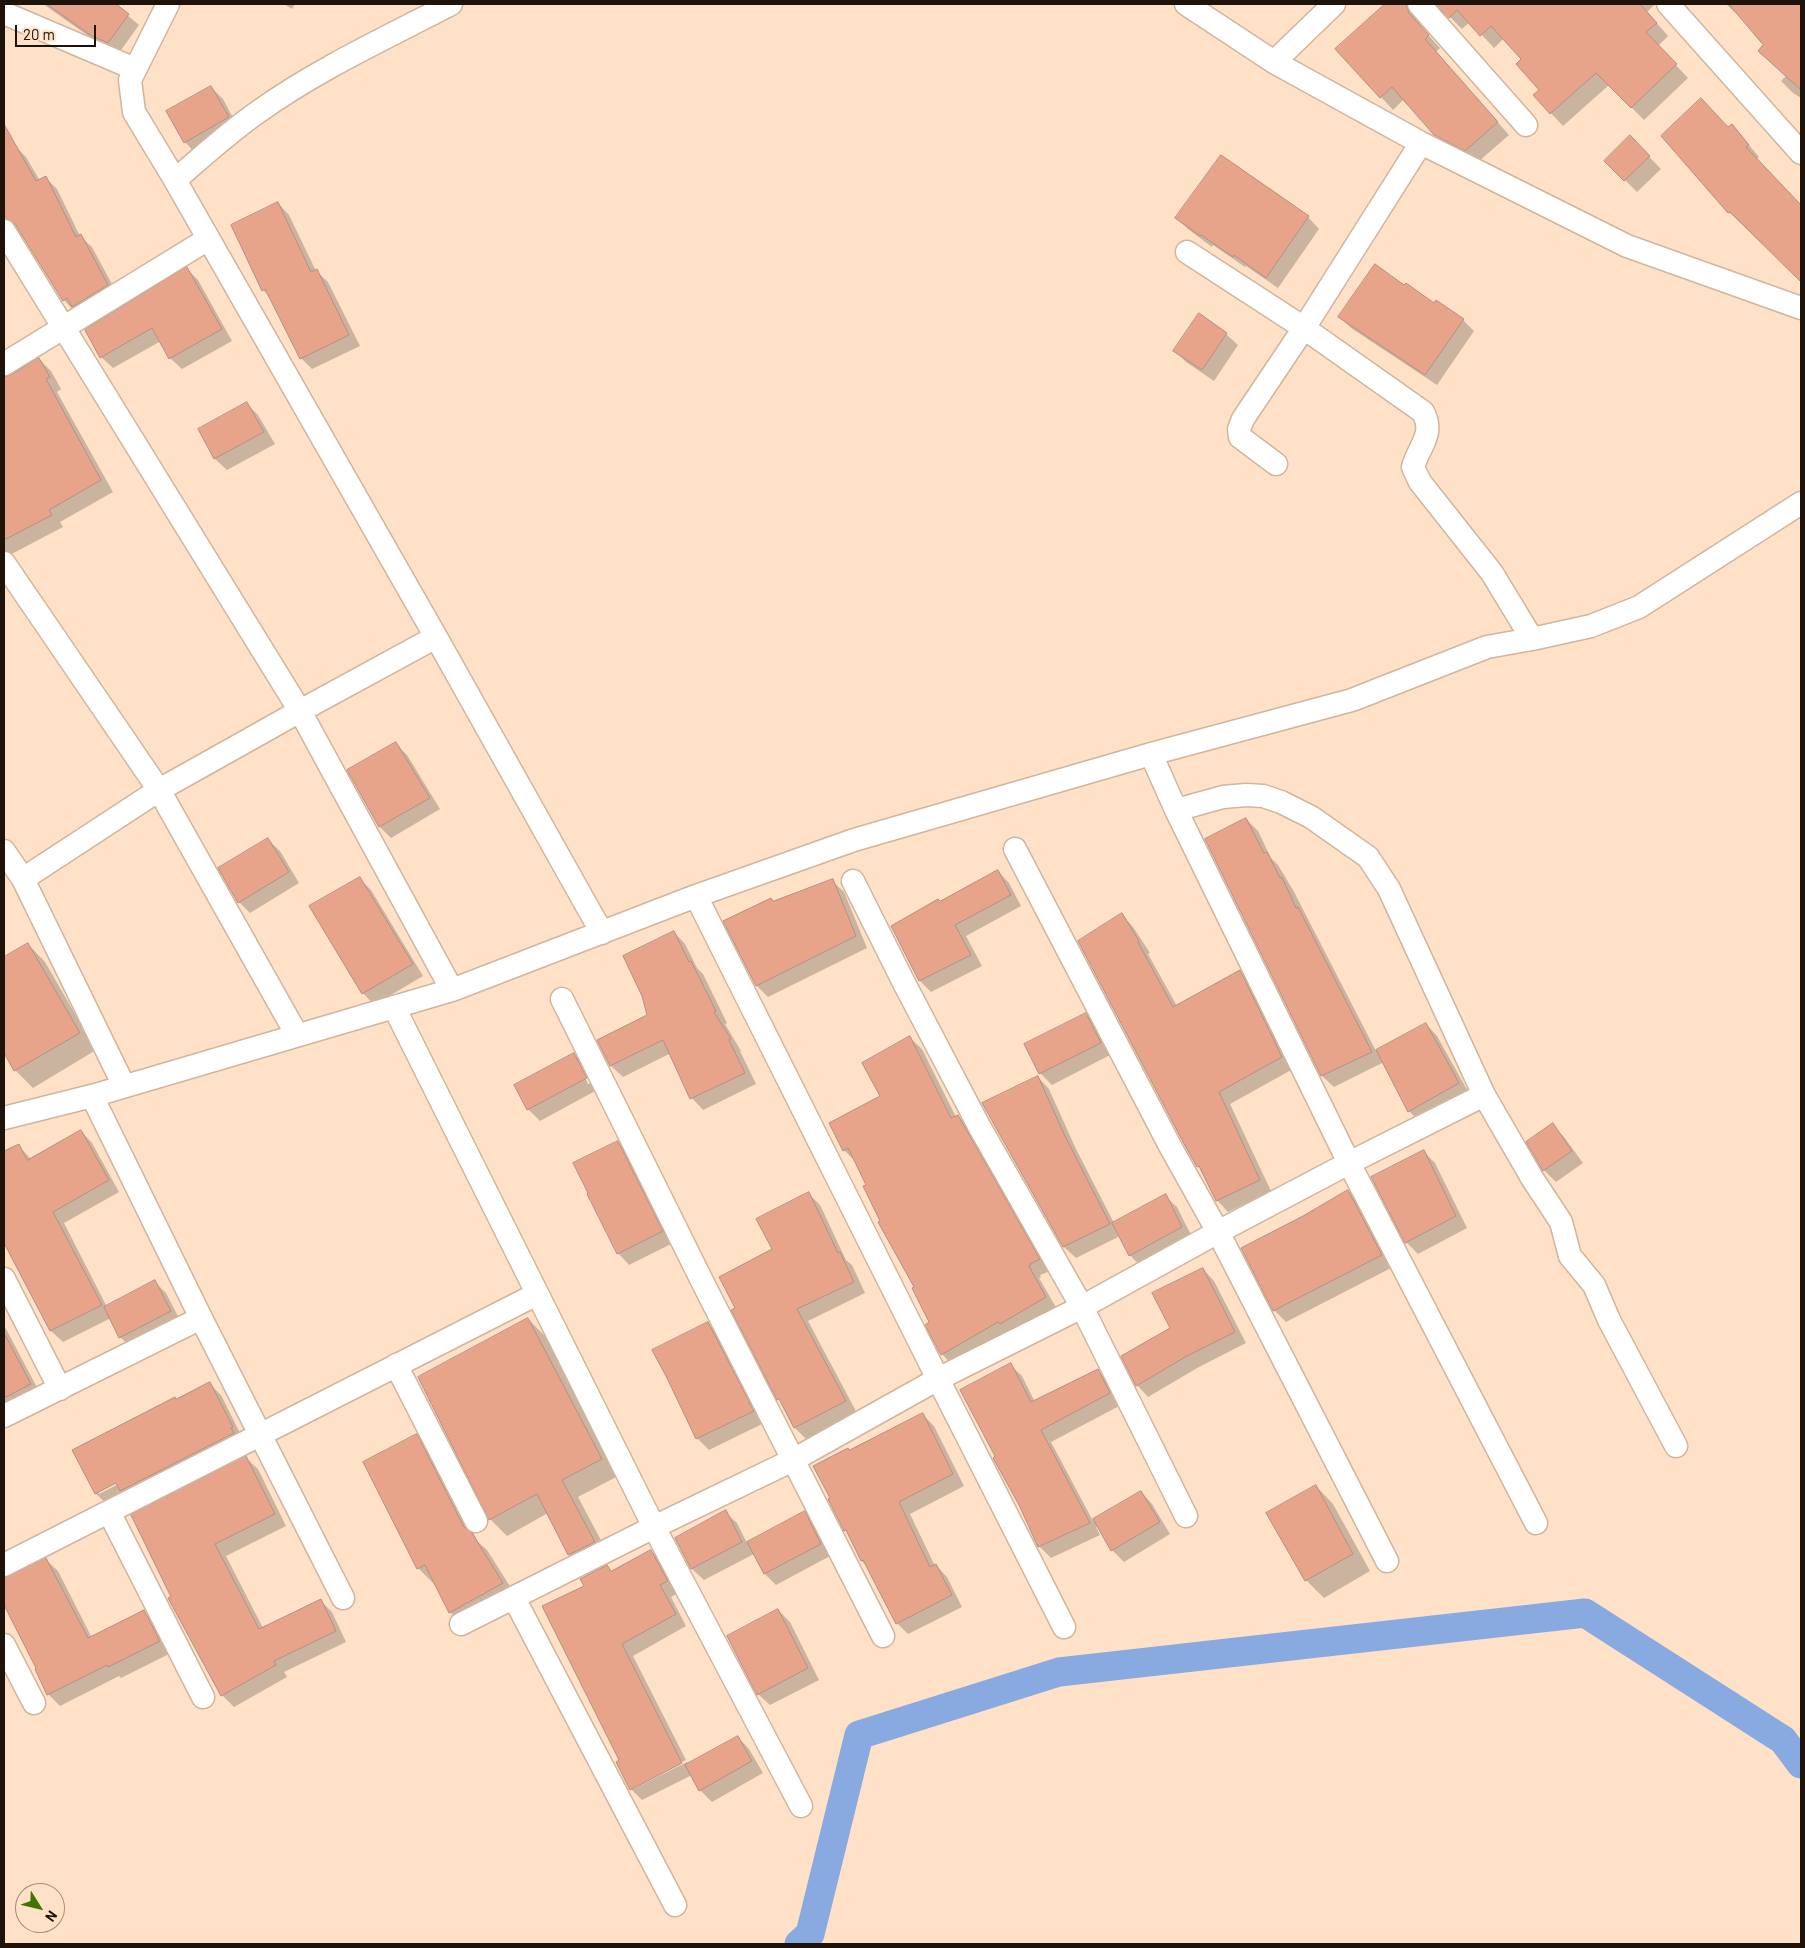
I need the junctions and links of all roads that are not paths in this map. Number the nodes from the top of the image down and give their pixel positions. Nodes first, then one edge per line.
1 (168, 4) edge
2 (451, 4) edge
3 (1186, 4) edge
4 (1334, 4) edge
5 (1419, 4) edge
6 (1668, 4) edge
7 (4, 13) edge
8 (1274, 62) junction
9 (135, 69) junction
10 (1526, 125) dead end
11 (1420, 143) junction
12 (1801, 153) edge
13 (175, 180) junction
14 (4, 231) edge
15 (208, 239) junction
16 (1187, 252) dead end
17 (1801, 308) edge
18 (64, 327) junction
19 (1304, 328) junction
20 (4, 364) edge
21 (1276, 464) dead end
22 (1801, 503) edge
23 (4, 563) edge
24 (436, 637) junction
25 (1532, 639) junction
26 (300, 711) junction
27 (1151, 754) junction
28 (159, 790) junction
29 (1176, 810) junction
30 (1015, 850) dead end
31 (4, 851) edge
32 (23, 880) junction
33 (853, 881) dead end
34 (696, 896) junction
35 (602, 933) junction
36 (452, 990) junction
37 (562, 999) dead end
38 (394, 1007) junction
39 (297, 1035) junction
40 (124, 1086) junction
41 (1484, 1095) junction
42 (92, 1096) junction
43 (4, 1118) edge
44 (1349, 1163) junction
45 (1218, 1232) junction
46 (4, 1279) edge
47 (537, 1294) junction
48 (1082, 1307) junction
49 (201, 1318) junction
50 (396, 1365) junction
51 (938, 1379) junction
52 (60, 1389) junction
53 (4, 1416) edge
54 (260, 1434) junction
55 (1676, 1446) dead end
56 (793, 1460) junction
57 (109, 1512) junction
58 (1186, 1516) dead end
59 (476, 1521) dead end
60 (1536, 1523) dead end
61 (654, 1527) junction
62 (1387, 1561) dead end
63 (4, 1565) edge
64 (344, 1598) dead end
65 (514, 1598) junction
66 (461, 1624) dead end
67 (1064, 1626) dead end
68 (883, 1636) dead end
69 (4, 1645) edge
70 (203, 1697) dead end
71 (34, 1703) dead end
72 (801, 1806) dead end
73 (675, 1905) dead end

1 - 9 street
2 - 13 street
3 - 8 street
4 - 8 street
5 - 10 street
6 - 12 street
7 - 9 street
8 - 11 street
9 - 13 street
11 - 17 street
11 - 19 street
13 - 15 street
14 - 18 street
15 - 18 street
15 - 24 street
16 - 19 street
18 - 20 street
18 - 26 street
19 - 21 street
19 - 25 street
22 - 25 street
23 - 28 street
24 - 26 street
24 - 35 street
25 - 27 street
26 - 28 street
26 - 36 street
27 - 29 street
27 - 34 street
28 - 32 street
28 - 39 street
29 - 41 street
29 - 44 street
30 - 45 street
31 - 32 street
32 - 40 street
33 - 48 street
34 - 35 street
34 - 51 street
35 - 36 street
36 - 38 street
37 - 56 street
38 - 39 street
38 - 47 street
39 - 40 street
40 - 42 street
41 - 44 street
41 - 55 street
42 - 43 street
42 - 49 street
44 - 45 street
44 - 60 street
45 - 48 street
45 - 62 street
46 - 52 street
47 - 50 street
47 - 61 street
48 - 51 street
48 - 58 street
49 - 52 street
49 - 54 street
50 - 54 street
50 - 59 street
51 - 56 street
51 - 67 street
52 - 53 street
54 - 57 street
54 - 64 street
56 - 61 street
56 - 68 street
57 - 63 street
57 - 70 street
61 - 65 street
61 - 72 street
65 - 66 street
65 - 73 street
69 - 71 street

